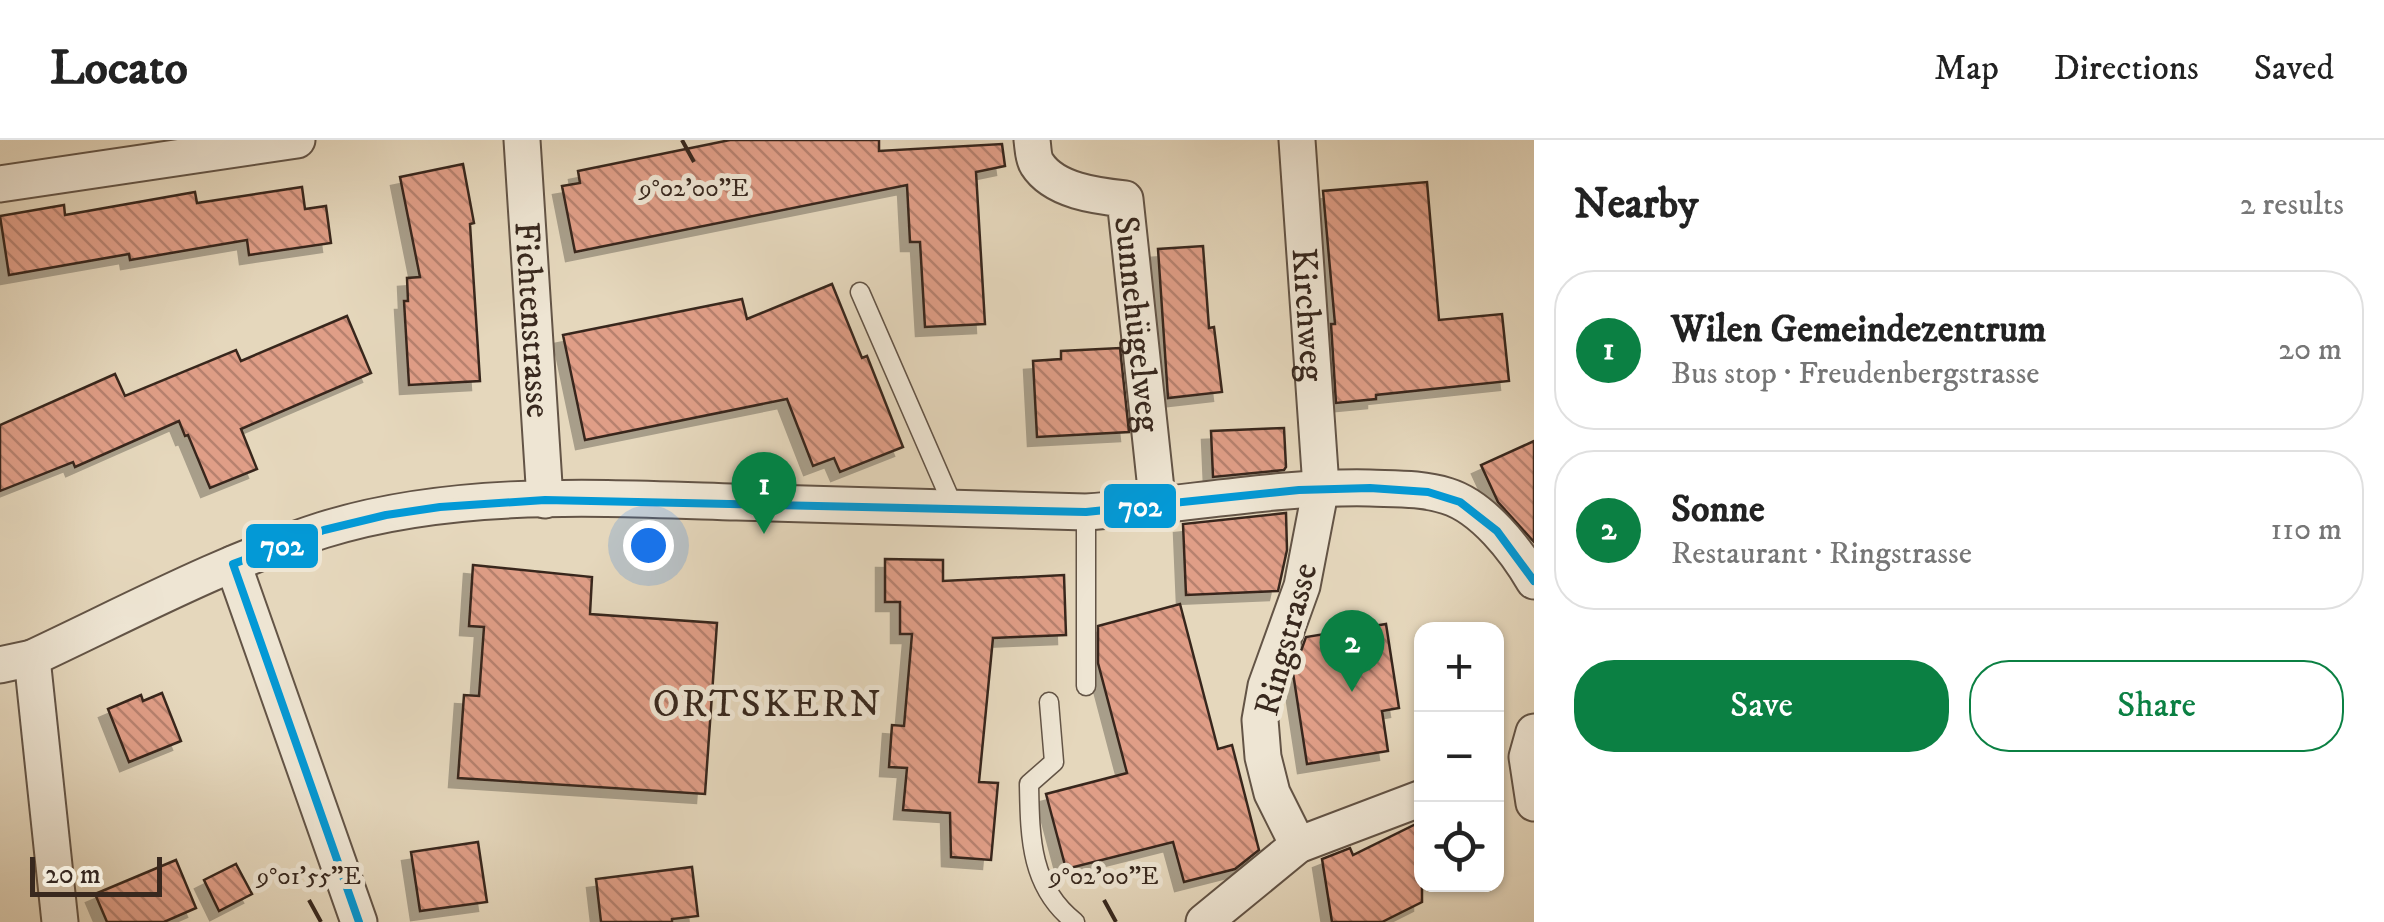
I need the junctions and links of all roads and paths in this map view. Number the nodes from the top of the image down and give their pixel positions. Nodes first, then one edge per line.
1 (297, 140) edge
2 (522, 140) edge
3 (1032, 140) edge
4 (1297, 140) edge
5 (0, 184) edge
6 (860, 292) dead end
7 (1321, 487) junction
8 (546, 500) junction
9 (954, 508) junction
10 (1158, 508) junction
11 (1086, 512) junction
12 (233, 564) junction
13 (1534, 581) edge
14 (16, 661) edge
15 (1086, 686) dead end
16 (1049, 702) dead end
17 (1519, 753) edge
18 (1414, 801) edge
19 (1534, 803) edge
20 (1298, 846) junction
21 (60, 922) edge
22 (358, 922) edge
23 (1075, 922) edge
24 (1204, 922) edge

1 - 5 street
2 - 8 street, Fichtenstrasse
3 - 10 street, Sunnehügelweg
4 - 7 street, Kirchweg
6 - 9 lane
7 - 10 street
7 - 13 street
7 - 20 street, Ringstrasse
8 - 9 street
8 - 12 street
9 - 11 street
10 - 11 street
11 - 15 lane
12 - 14 street
12 - 22 street
14 - 21 street
16 - 23 lane
17 - 19 street
18 - 20 street
20 - 24 street

